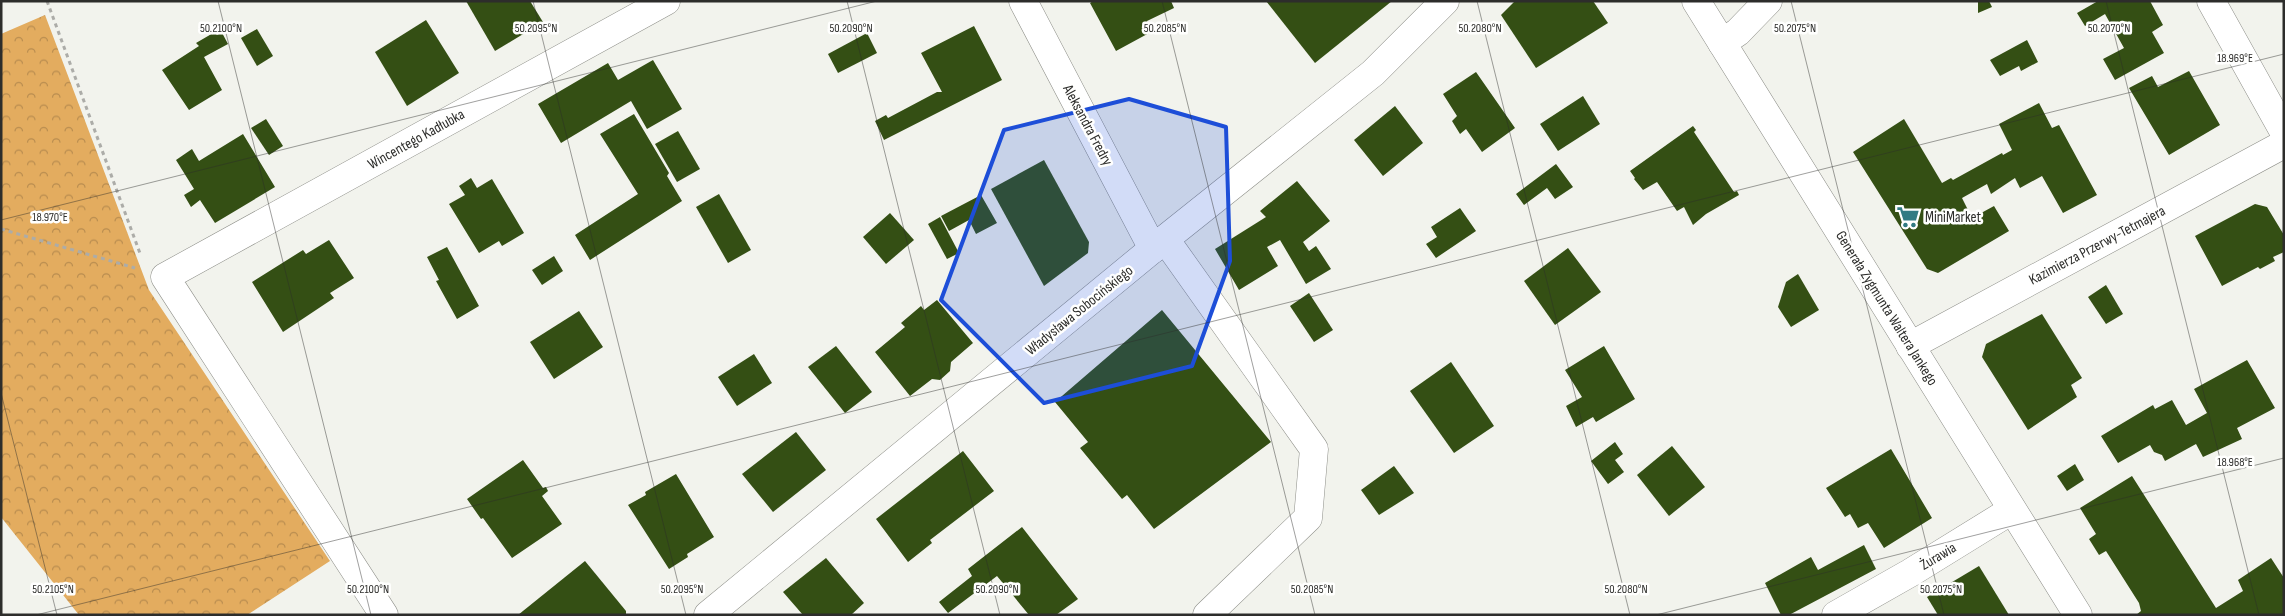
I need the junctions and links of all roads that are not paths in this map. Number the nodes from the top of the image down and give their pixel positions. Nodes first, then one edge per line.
1 (666, 1) edge
2 (1023, 1) edge
3 (1445, 1) edge
4 (1696, 1) edge
5 (1768, 1) edge
6 (2211, 1) edge
7 (1722, 43) junction
8 (2284, 132) edge
9 (2284, 144) edge
10 (1159, 244) junction
11 (1910, 346) junction
12 (2012, 510) junction
13 (384, 615) edge
14 (708, 615) edge
15 (1208, 615) edge
16 (1836, 615) edge
17 (2078, 615) edge

1 - 13 street, Wincentego Kadłubka
2 - 10 street, Aleksandra Fredry
3 - 10 street, Władysława Sobocińskiego
4 - 7 street, Generała Zygmunta Waltera Jankego
5 - 7 street
6 - 8 street
7 - 11 street, Generała Zygmunta Waltera Jankego
9 - 11 street, Kazimierza Przerwy-Tetmajera
10 - 14 street, Władysława Sobocińskiego
10 - 15 street, Aleksandra Fredry
11 - 12 street, Generała Zygmunta Waltera Jankego
12 - 16 street, Żurawia
12 - 17 street, Generała Zygmunta Waltera Jankego

